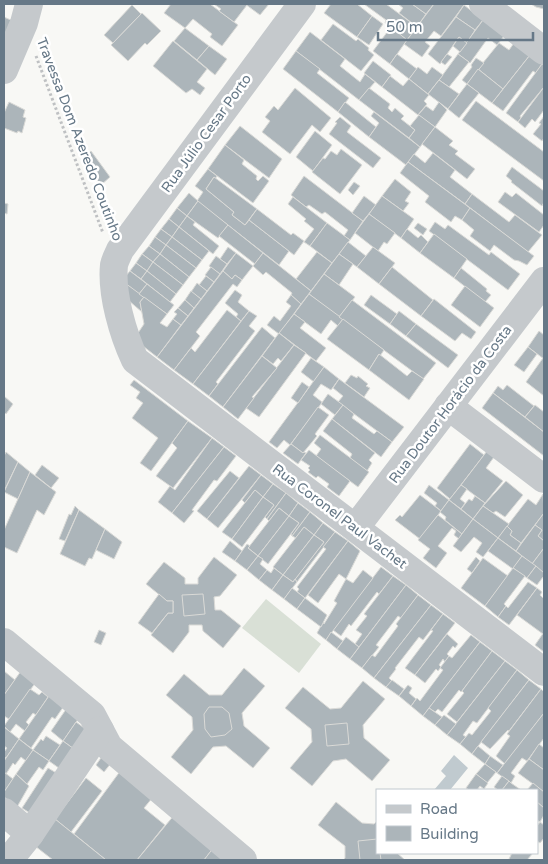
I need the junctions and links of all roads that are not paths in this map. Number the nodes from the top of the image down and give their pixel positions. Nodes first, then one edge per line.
1 (302, 4) edge
2 (483, 4) edge
3 (26, 13) edge
4 (544, 51) edge
5 (4, 70) edge
6 (544, 281) edge
7 (135, 360) joint
8 (448, 406) junction
9 (544, 479) edge
10 (356, 527) junction
11 (4, 642) edge
12 (544, 672) edge
13 (100, 730) junction
14 (4, 812) edge
15 (30, 834) junction
16 (9, 860) edge
17 (243, 860) edge

1 - 7 street, Rua Júlio Cesar Porto
2 - 4 street
3 - 5 street
6 - 8 street, Rua Doutor Horácio da Costa
7 - 10 street, Rua Coronel Paul Vachet
8 - 9 street
8 - 10 street, Rua Doutor Horácio da Costa
10 - 12 street, Rua Coronel Paul Vachet
11 - 13 street
13 - 15 street
13 - 17 street
14 - 15 street
15 - 16 street

